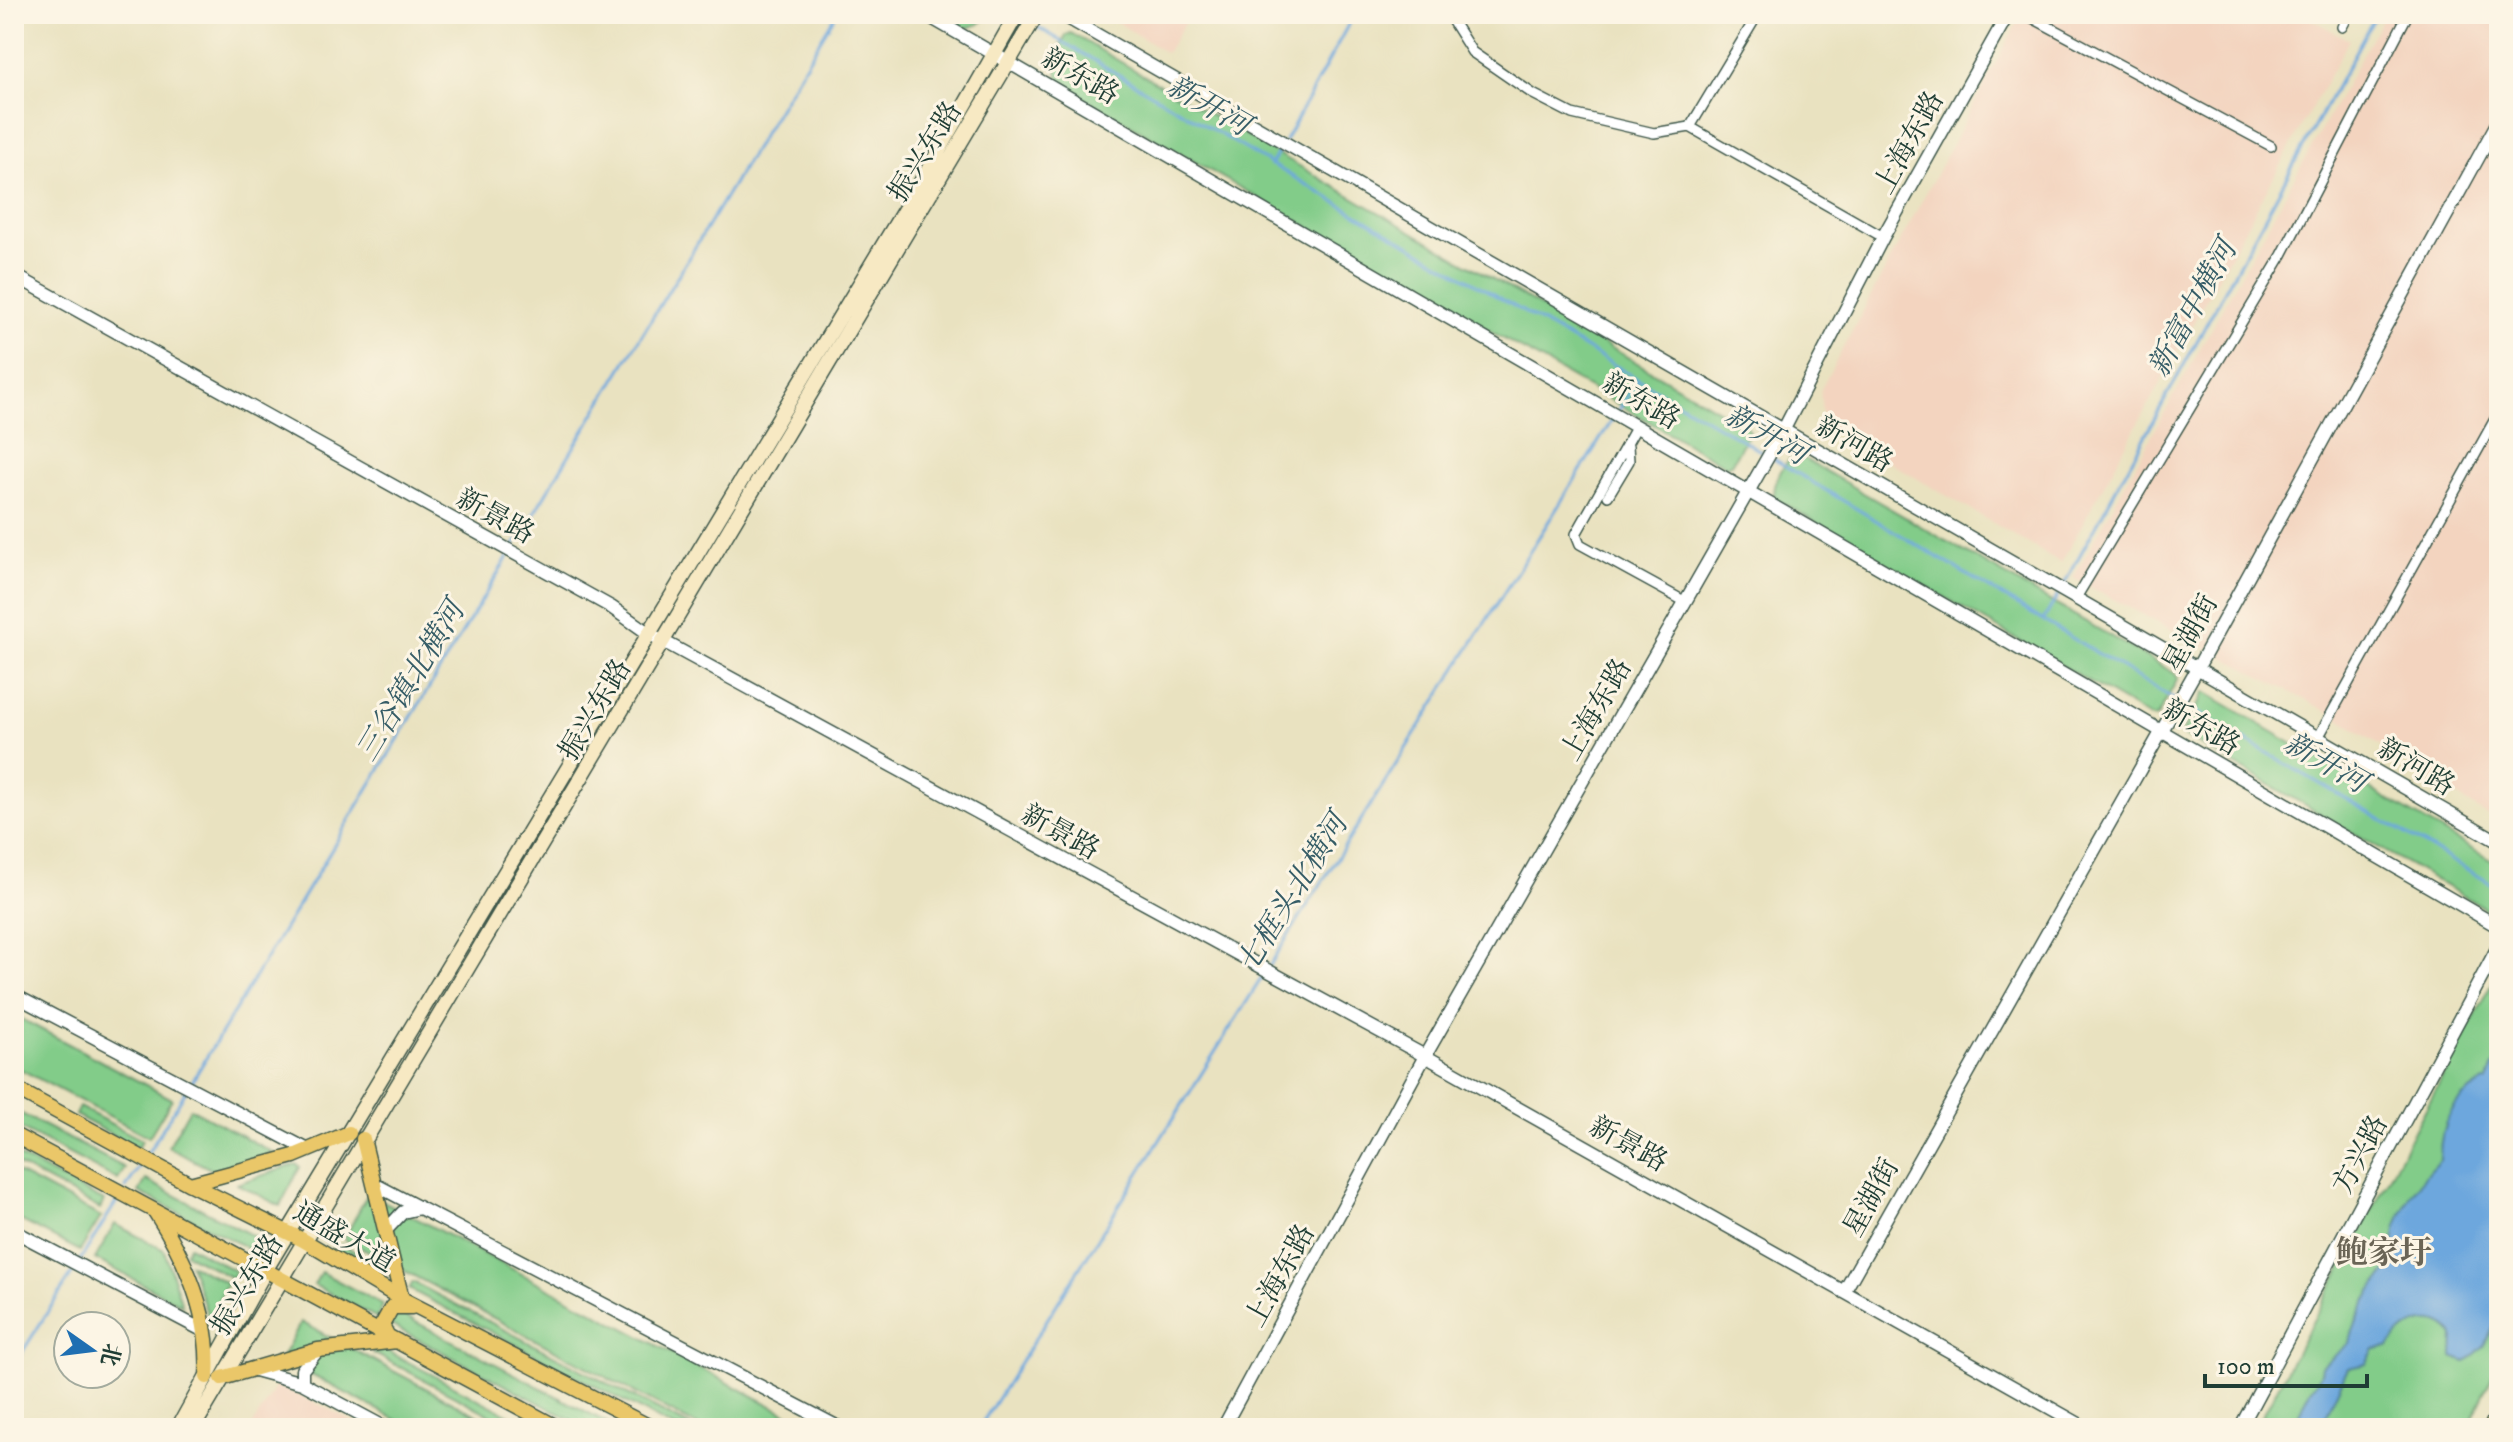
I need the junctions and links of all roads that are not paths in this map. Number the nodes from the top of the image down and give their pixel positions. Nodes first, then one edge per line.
1 (925, 14) edge
2 (1037, 14) edge
3 (1061, 14) edge
4 (1448, 14) edge
5 (1758, 14) edge
6 (2008, 14) edge
7 (2025, 14) edge
8 (2349, 14) edge
9 (2408, 14) edge
10 (1015, 18) edge
11 (2342, 27) dead end
12 (995, 55) junction
13 (1010, 62) junction
14 (2499, 120) edge
15 (1690, 127) junction
16 (2271, 146) dead end
17 (1883, 237) junction
18 (14, 275) edge
19 (2499, 412) edge
20 (1634, 424) junction
21 (1784, 429) junction
22 (1628, 442) junction
23 (1748, 489) junction
24 (1608, 496) dead end
25 (2072, 595) junction
26 (1684, 601) junction
27 (648, 633) junction
28 (665, 642) junction
29 (2198, 667) junction
30 (2161, 729) junction
31 (2319, 736) junction
32 (2499, 842) edge
33 (2499, 927) edge
34 (2499, 945) edge
35 (14, 995) edge
36 (1425, 1056) junction
37 (14, 1088) edge
38 (14, 1135) edge
39 (356, 1136) junction
40 (308, 1150) junction
41 (190, 1184) junction
42 (376, 1185) junction
43 (420, 1208) junction
44 (154, 1209) junction
45 (387, 1229) junction
46 (14, 1231) edge
47 (296, 1236) junction
48 (266, 1269) junction
49 (282, 1277) junction
50 (1844, 1292) junction
51 (402, 1299) junction
52 (420, 1309) junction
53 (204, 1331) junction
54 (392, 1338) junction
55 (318, 1350) junction
56 (247, 1368) junction
57 (215, 1377) junction
58 (302, 1383) junction
59 (2499, 1410) edge
60 (178, 1428) edge
61 (193, 1428) edge
62 (386, 1428) edge
63 (558, 1428) edge
64 (652, 1428) edge
65 (840, 1428) edge
66 (1223, 1428) edge
67 (2086, 1428) edge
68 (2240, 1428) edge
69 (2491, 1428) edge

1 - 12 street, 新东路
2 - 13 main road, 振兴东路
3 - 21 street, 新河路
4 - 15 street
5 - 15 street
6 - 17 street, 上海东路
7 - 16 street
8 - 11 street
9 - 25 street
10 - 12 main road, 振兴东路
12 - 13 street, 新东路
12 - 27 main road, 振兴东路
13 - 20 street, 新东路
13 - 28 main road, 振兴东路
14 - 29 street, 星湖街
15 - 17 street
17 - 21 street, 上海东路
18 - 27 street, 新景路
19 - 31 street
20 - 22 street
20 - 23 street, 新东路
21 - 23 street, 上海东路
21 - 25 street, 新河路
22 - 24 street
22 - 26 street
23 - 26 street, 上海东路
23 - 30 street, 新东路
25 - 29 street, 新河路
26 - 36 street, 上海东路
27 - 28 street, 新景路
27 - 39 main road, 振兴东路
28 - 36 street, 新景路
28 - 39 main road, 振兴东路
29 - 30 street, 星湖街
29 - 31 street, 新河路
30 - 33 street, 新东路
30 - 50 street, 星湖街
31 - 32 street, 新河路
34 - 68 street, 方兴路
35 - 40 street
36 - 50 street, 新景路
36 - 66 street, 上海东路
37 - 41 main road, 通盛大道
38 - 44 main road
39 - 40 main road
39 - 42 main road
39 - 47 main road, 振兴东路
40 - 41 main road
41 - 47 main road, 通盛大道
42 - 43 street
42 - 45 main road
43 - 45 street
43 - 65 street
44 - 48 main road
44 - 53 main road
45 - 51 main road
46 - 53 street
47 - 48 main road, 振兴东路
47 - 49 main road, 振兴东路
47 - 51 main road, 通盛大道
48 - 49 main road
48 - 57 main road, 振兴东路
49 - 54 main road
49 - 57 main road, 振兴东路
50 - 67 street, 新景路
51 - 52 main road, 通盛大道
52 - 54 main road
52 - 64 main road, 通盛大道
53 - 57 main road
54 - 55 main road
54 - 63 main road
55 - 56 main road
55 - 58 street
56 - 57 main road
56 - 58 street
57 - 60 main road, 振兴东路
57 - 61 main road, 振兴东路
58 - 62 street
59 - 69 main road

